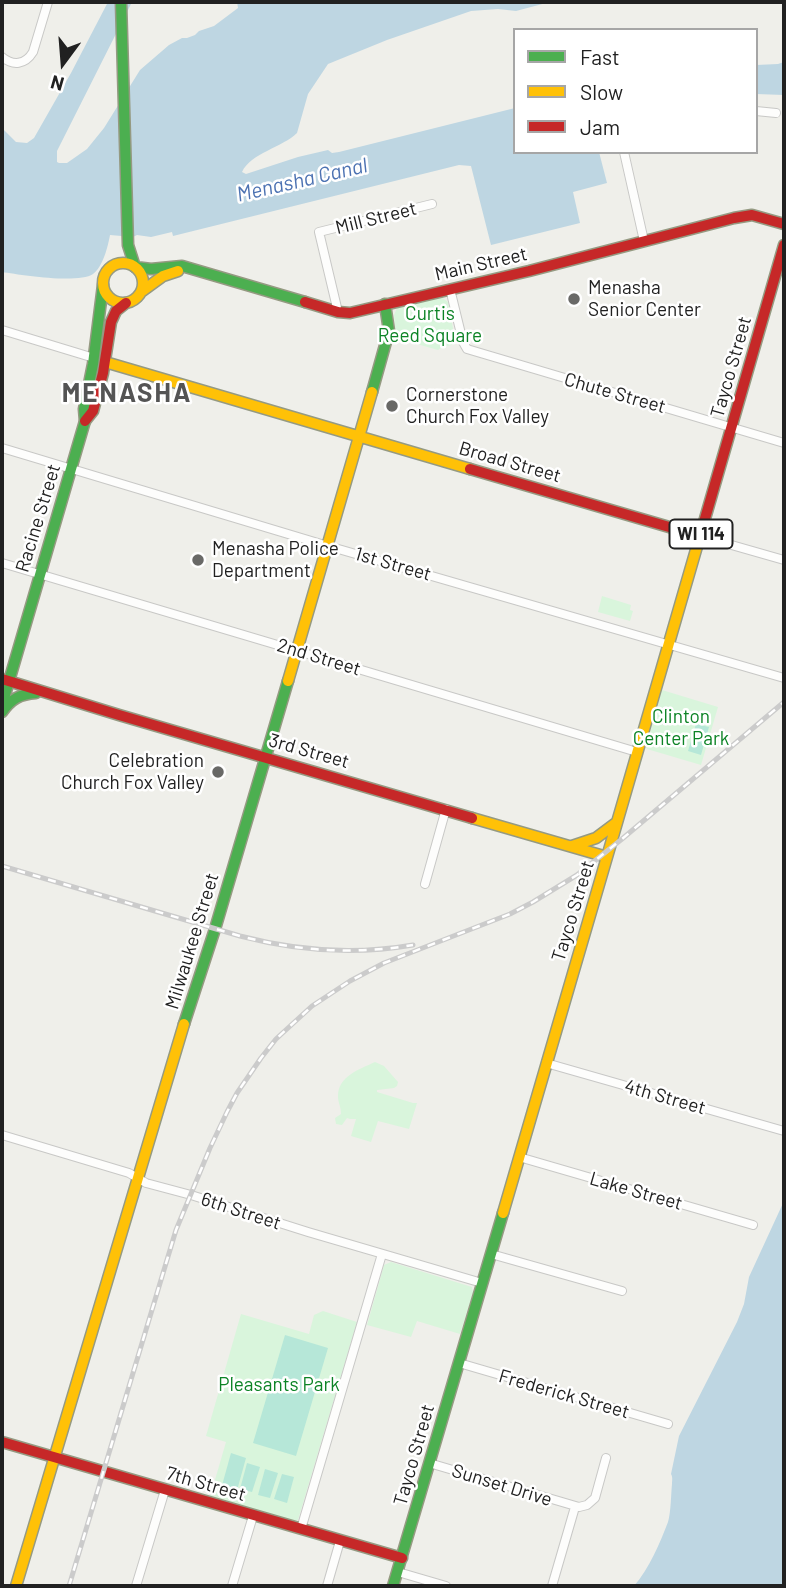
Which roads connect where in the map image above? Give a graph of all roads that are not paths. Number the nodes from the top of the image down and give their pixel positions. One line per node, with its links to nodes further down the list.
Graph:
1 (48, 2): 3 (street)
2 (121, 2): 10 (street)
3 (2, 57)
4 (758, 111): 5 (street)
5 (776, 113)
6 (624, 154): 9 (street)
7 (432, 204): 20 (street, Mill Street)
8 (784, 224): 9 (street, Main Street)
9 (644, 241): 16 (street, Main Street)
10 (128, 244): 12 (street); 13 (street)
11 (784, 245): 23 (street, Tayco Street / WI 114)
12 (116, 264): 13 (street); 15 (street)
13 (135, 267): 14 (street, Main Street); 17 (street)
14 (188, 269): 17 (street); 20 (street, Main Street)
15 (103, 285): 18 (street); 22 (street, Racine Street)
16 (450, 289): 19 (street, Main Street); 23 (street, Chute Street)
17 (141, 292): 18 (street)
18 (126, 303): 22 (street, Racine Street)
19 (385, 304): 20 (street, Main Street); 24 (street, Milwaukee Street)
20 (338, 313)
21 (2, 330): 22 (street, Broad Street)
22 (100, 360): 24 (street, Broad Street); 27 (street, Racine Street)
23 (731, 427): 25 (street, Chute Street); 28 (street, Tayco Street / WI 114)
24 (359, 437): 28 (street, Broad Street); 29 (street, Milwaukee Street)
25 (784, 443)
26 (2, 448): 27 (street, 1st Street)
27 (72, 469): 29 (street, 1st Street); 32 (street, Racine Street)
28 (700, 536): 30 (street, Broad Street); 33 (street, Tayco Street / WI 114)
29 (328, 545): 33 (street, 1st Street); 34 (street, Milwaukee Street)
30 (784, 560)
31 (2, 563): 32 (street, 2nd Street)
32 (39, 575): 34 (street, 2nd Street); 36 (street, Racine Street)
33 (668, 644): 35 (street, 1st Street); 40 (street, Tayco Street / WI 114)
34 (296, 650): 40 (street, 2nd Street); 41 (street, Milwaukee Street)
35 (784, 678)
36 (5, 680): 37 (street, 3rd Street); 38 (street, Racine Street)
37 (54, 695): 39 (street); 41 (street, 3rd Street)
38 (2, 705)
39 (2, 712)
40 (637, 752): 43 (street, Tayco Street / WI 114)
41 (265, 757): 42 (street, 3rd Street); 51 (street, Milwaukee Street)
42 (446, 809): 44 (street, 3rd Street); 46 (street)
43 (617, 822): 44 (street); 45 (street, Tayco Street / WI 114)
44 (569, 846): 45 (street, 3rd Street)
45 (607, 857): 47 (street, Tayco Street)
46 (425, 884)
47 (546, 1063): 48 (street, 4th Street); 50 (street, Tayco Street)
48 (784, 1131)
49 (2, 1135): 51 (street, 6th Street)
50 (519, 1157): 52 (street, Lake Street); 54 (street, Tayco Street)
51 (138, 1178): 53 (street, 6th Street); 60 (street, Milwaukee Street)
52 (753, 1225)
53 (382, 1254): 55 (street, 6th Street); 66 (street)
54 (491, 1254): 55 (street, Tayco Street); 56 (street)
55 (482, 1283): 57 (street, Tayco Street)
56 (622, 1291)
57 (459, 1363): 58 (street, Frederick Street); 62 (street, Tayco Street)
58 (668, 1424)
59 (2, 1441): 60 (street, 7th Street)
60 (54, 1457): 63 (street, 7th Street); 70 (street, Milwaukee Street)
61 (606, 1458): 64 (street)
62 (429, 1463): 64 (street, Sunset Drive); 68 (street, Tayco Street)
63 (165, 1490): 65 (street, 7th Street); 71 (street)
64 (575, 1507): 76 (street)
65 (253, 1516): 66 (street, 7th Street); 72 (street)
66 (302, 1529): 67 (street, 7th Street)
67 (340, 1541): 68 (street, 7th Street); 73 (street)
68 (402, 1558): 69 (street, Tayco Street)
69 (398, 1572): 74 (street, Tayco Street); 75 (street)
70 (16, 1586)
71 (136, 1586)
72 (232, 1586)
73 (327, 1586)
74 (393, 1586)
75 (446, 1586)
76 (552, 1586)

